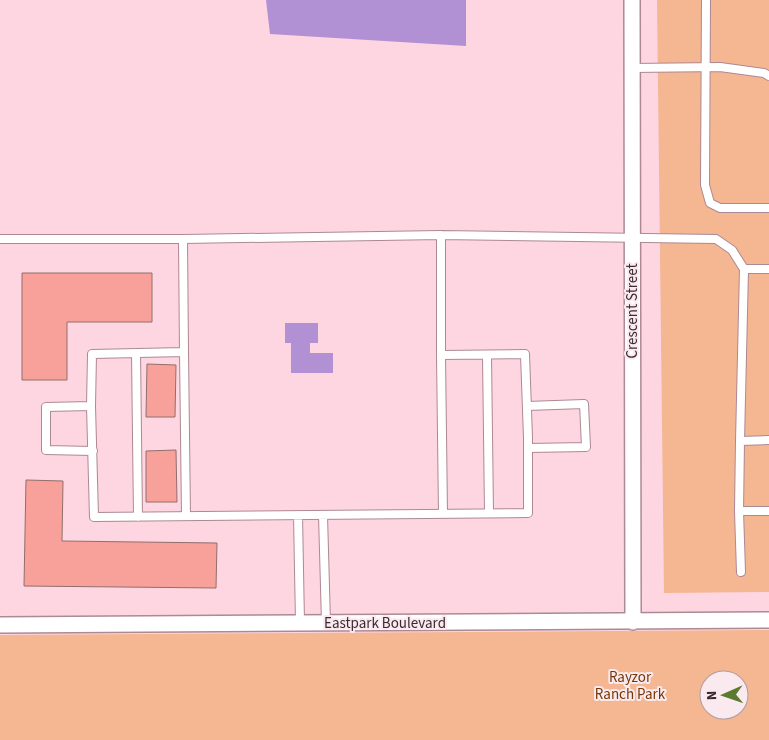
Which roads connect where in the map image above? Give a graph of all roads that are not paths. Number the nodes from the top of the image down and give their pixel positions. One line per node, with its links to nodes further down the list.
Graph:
1 (632, 0): 4 (street, Crescent Street)
2 (706, 0): 3 (lane)
3 (705, 67): 4 (lane); 5 (lane); 6 (lane)
4 (632, 68): 8 (street, Crescent Street)
5 (769, 76)
6 (769, 208)
7 (441, 235): 8 (lane); 10 (lane); 15 (lane)
8 (632, 238): 11 (lane); 33 (street, Crescent Street)
9 (0, 239): 10 (lane)
10 (183, 239): 13 (lane)
11 (744, 269): 12 (lane); 19 (lane)
12 (769, 269)
13 (184, 352): 14 (lane); 29 (lane)
14 (136, 353): 17 (lane); 30 (lane)
15 (442, 355): 16 (lane); 26 (lane)
16 (487, 355): 18 (lane); 25 (lane)
17 (91, 406): 22 (lane); 22 (lane)
18 (527, 406): 21 (lane); 21 (lane)
19 (740, 440): 20 (lane); 23 (lane)
20 (769, 440)
21 (528, 448): 25 (lane)
22 (93, 451): 30 (lane)
23 (739, 511): 24 (lane); 31 (lane)
24 (769, 511)
25 (489, 513): 26 (lane)
26 (443, 514): 28 (lane)
27 (298, 515): 28 (lane); 29 (lane); 34 (lane)
28 (323, 515): 35 (lane)
29 (186, 516): 30 (lane)
30 (138, 517)
31 (741, 572)
32 (769, 620): 33 (street, Eastpark Boulevard)
33 (633, 622): 35 (street, Eastpark Boulevard)
34 (300, 623): 35 (street, Eastpark Boulevard); 36 (street, Eastpark Boulevard)
35 (326, 623)
36 (0, 625)

